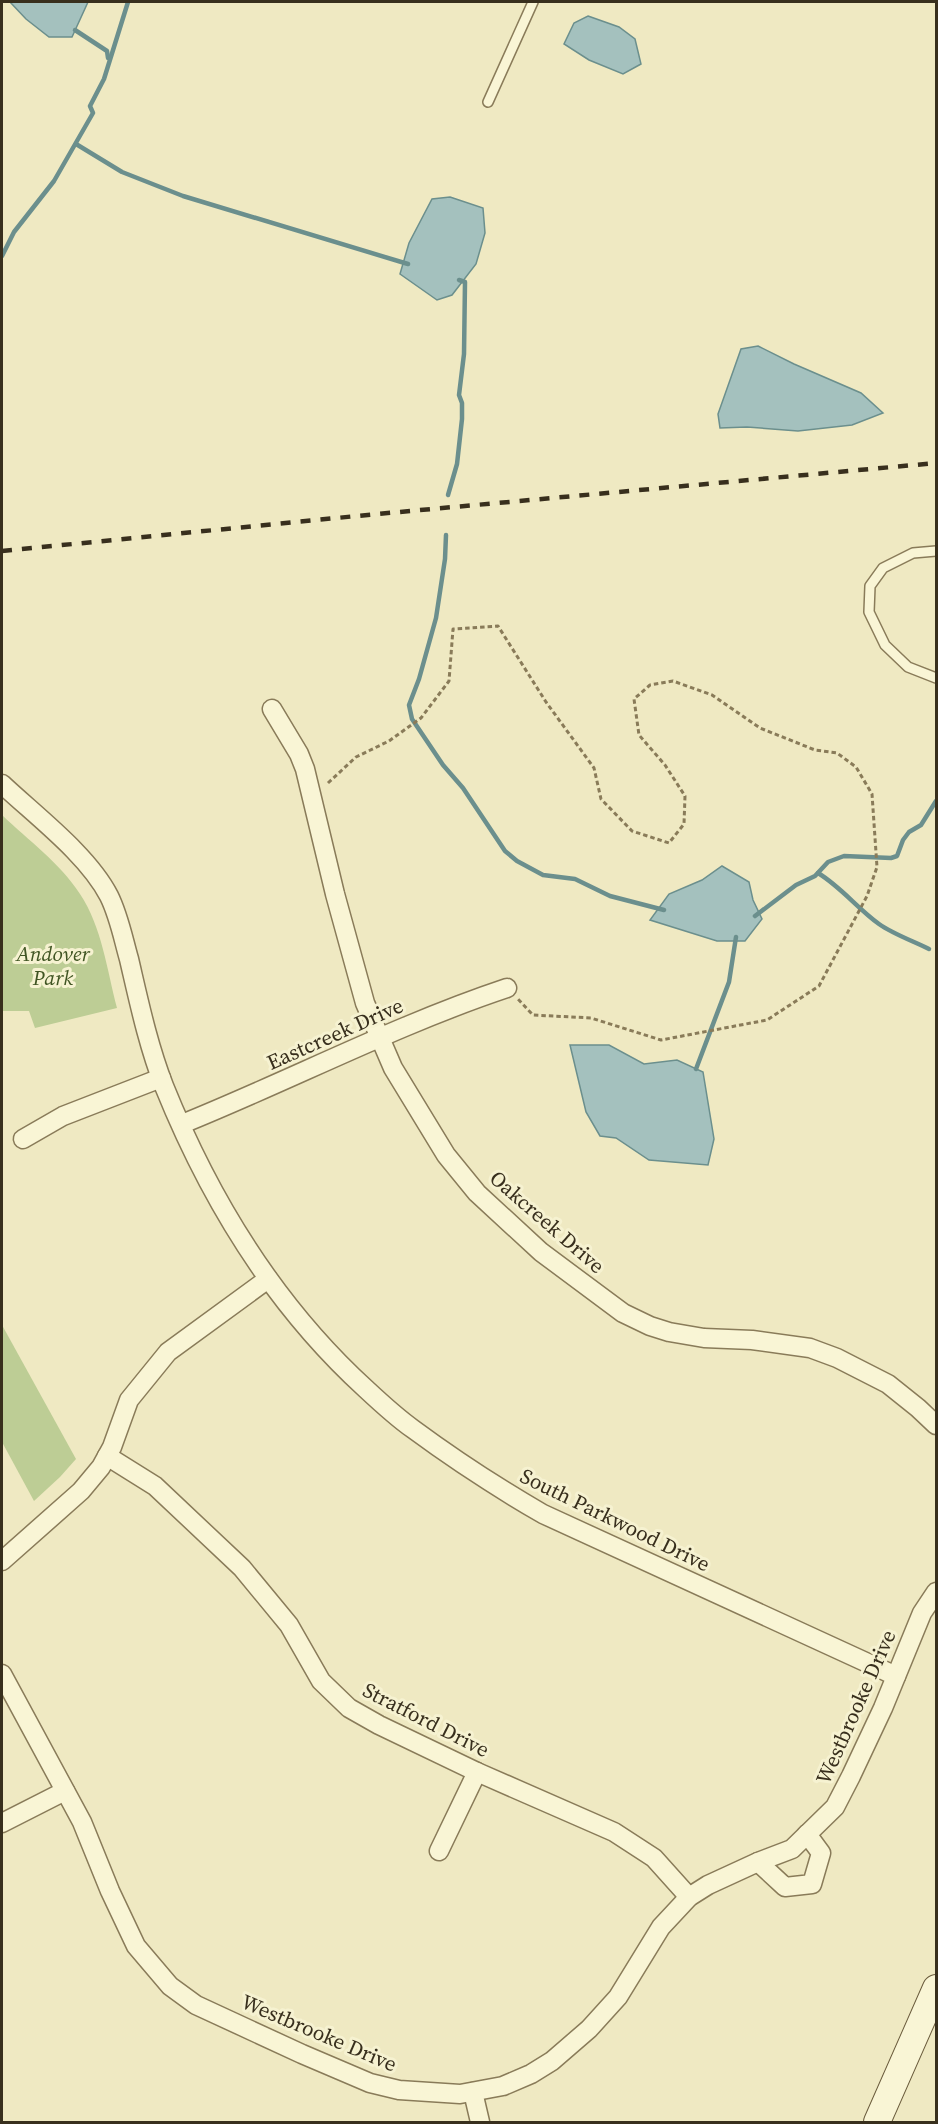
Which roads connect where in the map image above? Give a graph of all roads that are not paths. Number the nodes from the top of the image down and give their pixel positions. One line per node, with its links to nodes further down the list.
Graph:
1 (532, 2): 2 (lane)
2 (488, 102)
3 (936, 551): 4 (lane)
4 (936, 678)
5 (272, 709): 8 (street, Oakcreek Drive)
6 (2, 784): 9 (street, South Parkwood Drive)
7 (507, 988): 8 (street, Eastcreek Drive)
8 (379, 1038): 10 (street, Eastcreek Drive); 13 (street, Oakcreek Drive)
9 (161, 1078): 10 (street, South Parkwood Drive); 11 (street)
10 (182, 1124): 12 (street, South Parkwood Drive)
11 (23, 1139)
12 (268, 1279): 14 (street); 18 (street, South Parkwood Drive)
13 (936, 1425)
14 (107, 1456): 15 (street); 19 (street, Stratford Drive)
15 (2, 1561)
16 (936, 1592): 18 (street, Westbrooke Drive)
17 (2, 1674): 20 (street, Westbrooke Drive)
18 (896, 1676): 22 (street, Westbrooke Drive)
19 (477, 1772): 23 (street); 25 (street, Stratford Drive)
20 (65, 1791): 21 (street); 27 (street, Westbrooke Drive)
21 (2, 1822)
22 (807, 1834): 24 (street, Westbrooke Drive); 24 (street)
23 (440, 1851)
24 (758, 1862): 25 (street, Westbrooke Drive)
25 (689, 1897): 27 (street, Westbrooke Drive)
26 (936, 1988): 29 (street)
27 (473, 2092): 28 (street)
28 (480, 2122)
29 (877, 2122)

